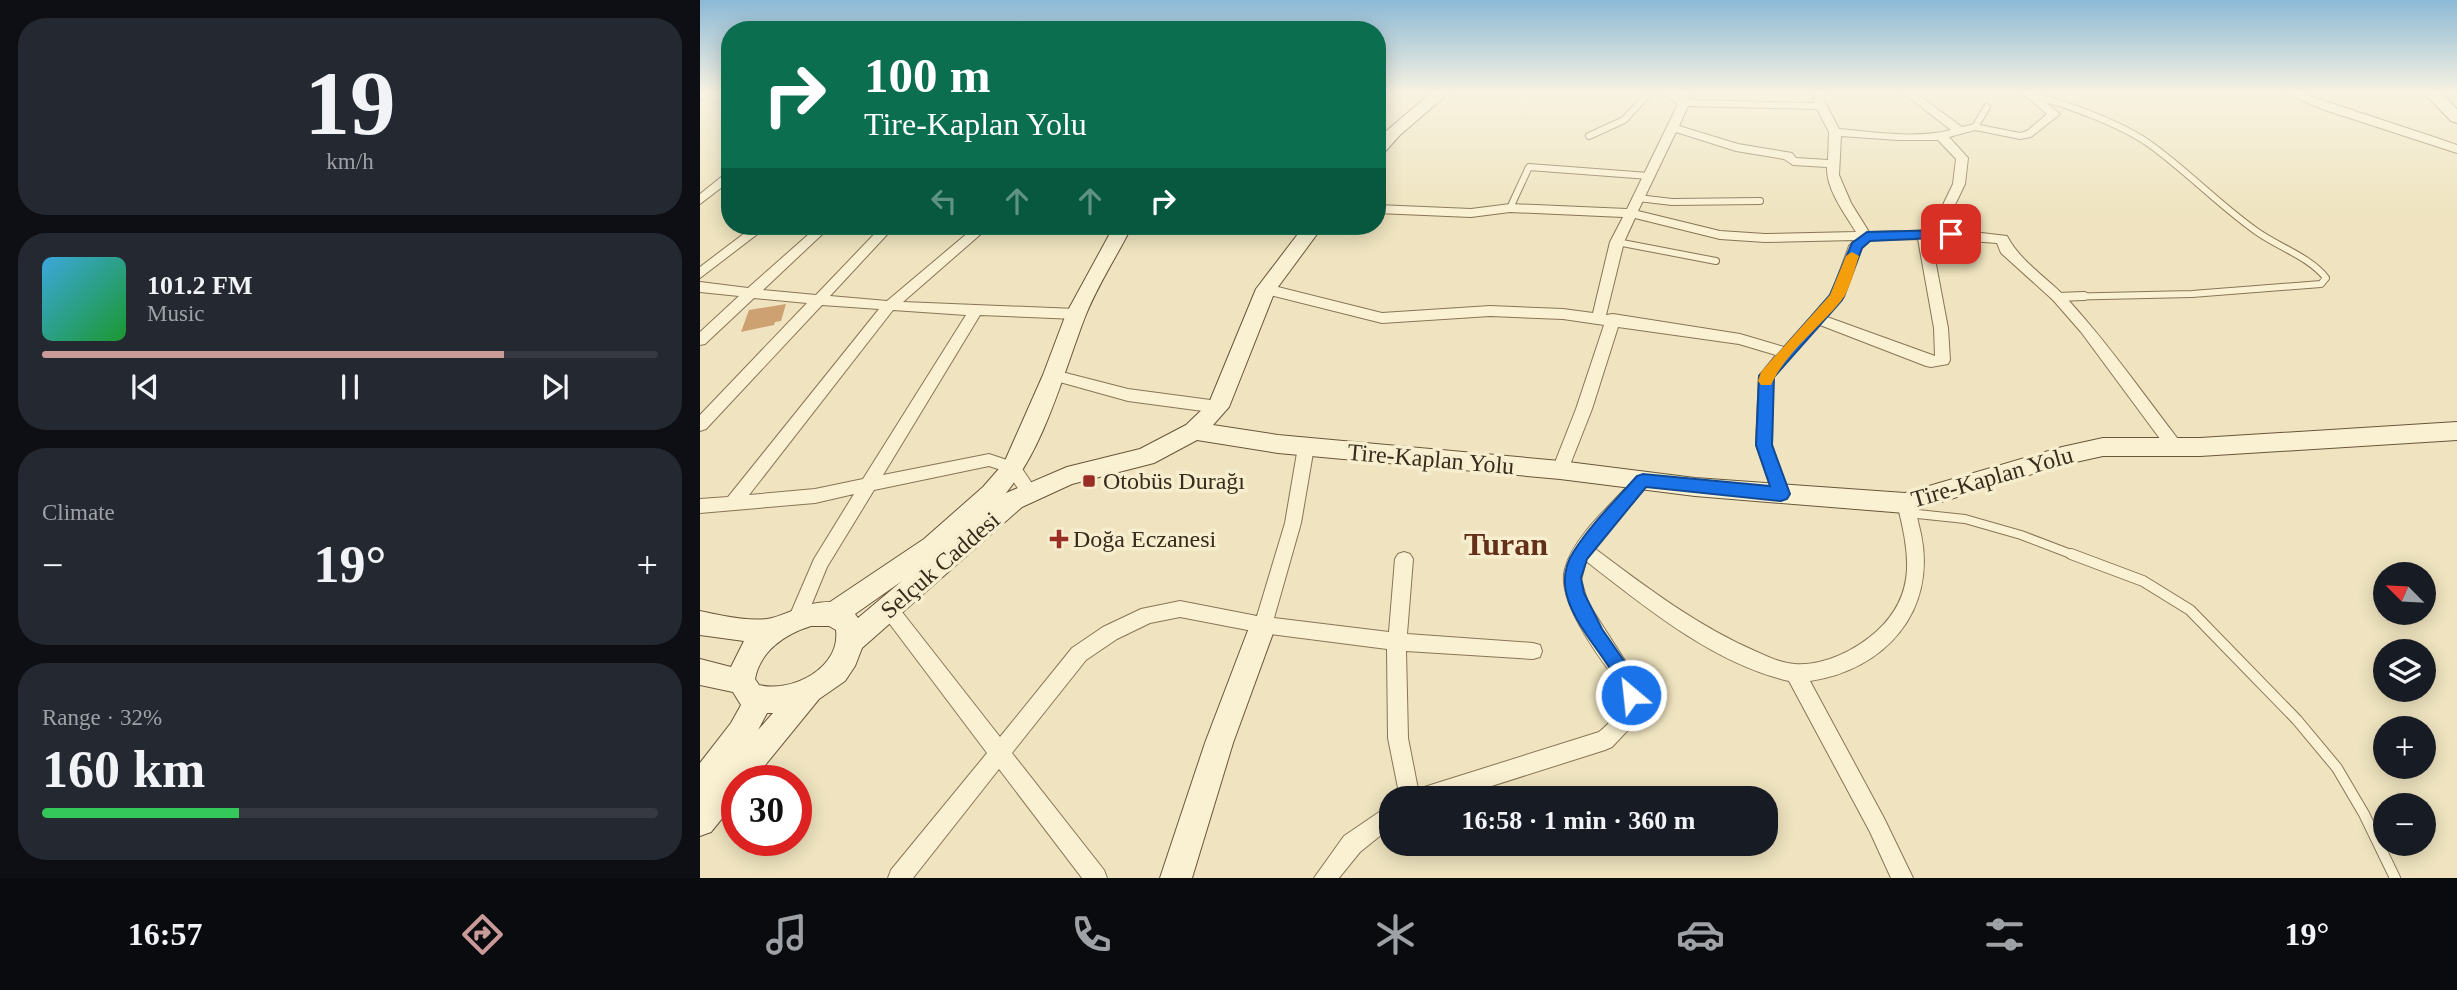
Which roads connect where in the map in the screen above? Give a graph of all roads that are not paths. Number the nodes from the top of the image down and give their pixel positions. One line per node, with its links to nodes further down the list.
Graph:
1 (1835, 132): 14 (street)
2 (1596, 133): 11 (lane)
3 (1671, 133): 15 (street)
4 (1689, 133): 14 (street)
5 (1847, 133): 12 (street)
6 (1954, 133): 12 (street)
7 (2003, 133): 8 (street)
8 (2032, 133)
9 (2125, 133): 38 (lane)
10 (2412, 133): 13 (street)
11 (1589, 136)
12 (1941, 136): 23 (street)
13 (2457, 149)
14 (1833, 164): 31 (street)
15 (1649, 176): 17 (street); 20 (lane)
16 (721, 182): 18 (street)
17 (1638, 198): 19 (lane); 22 (street)
18 (700, 200)
19 (1760, 201)
20 (1510, 208): 21 (street); 22 (street)
21 (1386, 209)
22 (1629, 213): 31 (street); 32 (street)
23 (1951, 234): 30 (street); 38 (street)
24 (750, 235): 34 (street)
25 (815, 235): 37 (street)
26 (880, 235): 39 (street)
27 (973, 235): 40 (street)
28 (1118, 235): 42 (street)
29 (1307, 235): 36 (street)
30 (1924, 235): 31 (street); 44 (street)
31 (1867, 237): 44 (street)
32 (1618, 242): 33 (lane); 43 (street)
33 (1716, 261)
34 (700, 274)
35 (700, 287): 37 (street)
36 (1266, 289): 43 (street); 48 (street)
37 (752, 293): 39 (street); 45 (street)
38 (2058, 298): 53 (street)
39 (816, 302): 40 (street); 49 (street)
40 (889, 306): 41 (street); 60 (street)
41 (975, 312): 42 (street); 57 (street)
42 (1076, 314): 47 (street)
43 (1606, 318): 46 (street); 55 (street)
44 (1816, 318): 46 (street)
45 (700, 340)
46 (1786, 353): 59 (street)
47 (1054, 375): 48 (street); 54 (street)
48 (1218, 407): 50 (street, Selçuk Caddesi)
49 (700, 425)
50 (1194, 431): 52 (street, Tire-Kaplan Yolu); 58 (street, Selçuk Caddesi)
51 (2457, 431): 53 (street, Tire-Kaplan Yolu)
52 (1306, 447): 55 (street, Tire-Kaplan Yolu); 69 (street)
53 (2175, 447): 62 (street, Tire-Kaplan Yolu)
54 (1013, 468): 57 (street); 58 (street); 66 (street)
55 (1560, 470): 56 (street, Tire-Kaplan Yolu)
56 (1643, 481): 59 (street, Tire-Kaplan Yolu); 63 (street)
57 (869, 485): 60 (street); 67 (street)
58 (1030, 491): 65 (street, Selçuk Caddesi)
59 (1781, 494): 62 (street, Tire-Kaplan Yolu)
60 (733, 503): 61 (street)
61 (700, 506)
62 (1907, 508): 75 (street); 89 (lane)
63 (1584, 550): 75 (street); 80 (street)
64 (1404, 559): 72 (street)
65 (889, 609): 71 (street, Selçuk Caddesi); 78 (street)
66 (834, 614): 67 (street); 71 (street)
67 (798, 617): 70 (street)
68 (700, 624): 70 (street)
69 (1263, 625): 72 (street); 78 (street); 86 (street)
70 (773, 630): 77 (street)
71 (851, 641): 76 (street)
72 (1398, 642): 73 (street); 79 (street)
73 (1533, 651)
74 (700, 672): 77 (street)
75 (1795, 673): 88 (street)
76 (810, 690): 77 (street); 82 (street)
77 (750, 691): 81 (street)
78 (1001, 752): 84 (street); 85 (street)
79 (1407, 786)
80 (1460, 786)
81 (700, 787)
82 (700, 821)
83 (1379, 823): 87 (street)
84 (899, 878)
85 (1096, 878)
86 (1176, 878)
87 (1325, 878)
88 (1902, 878)
89 (2395, 878)

